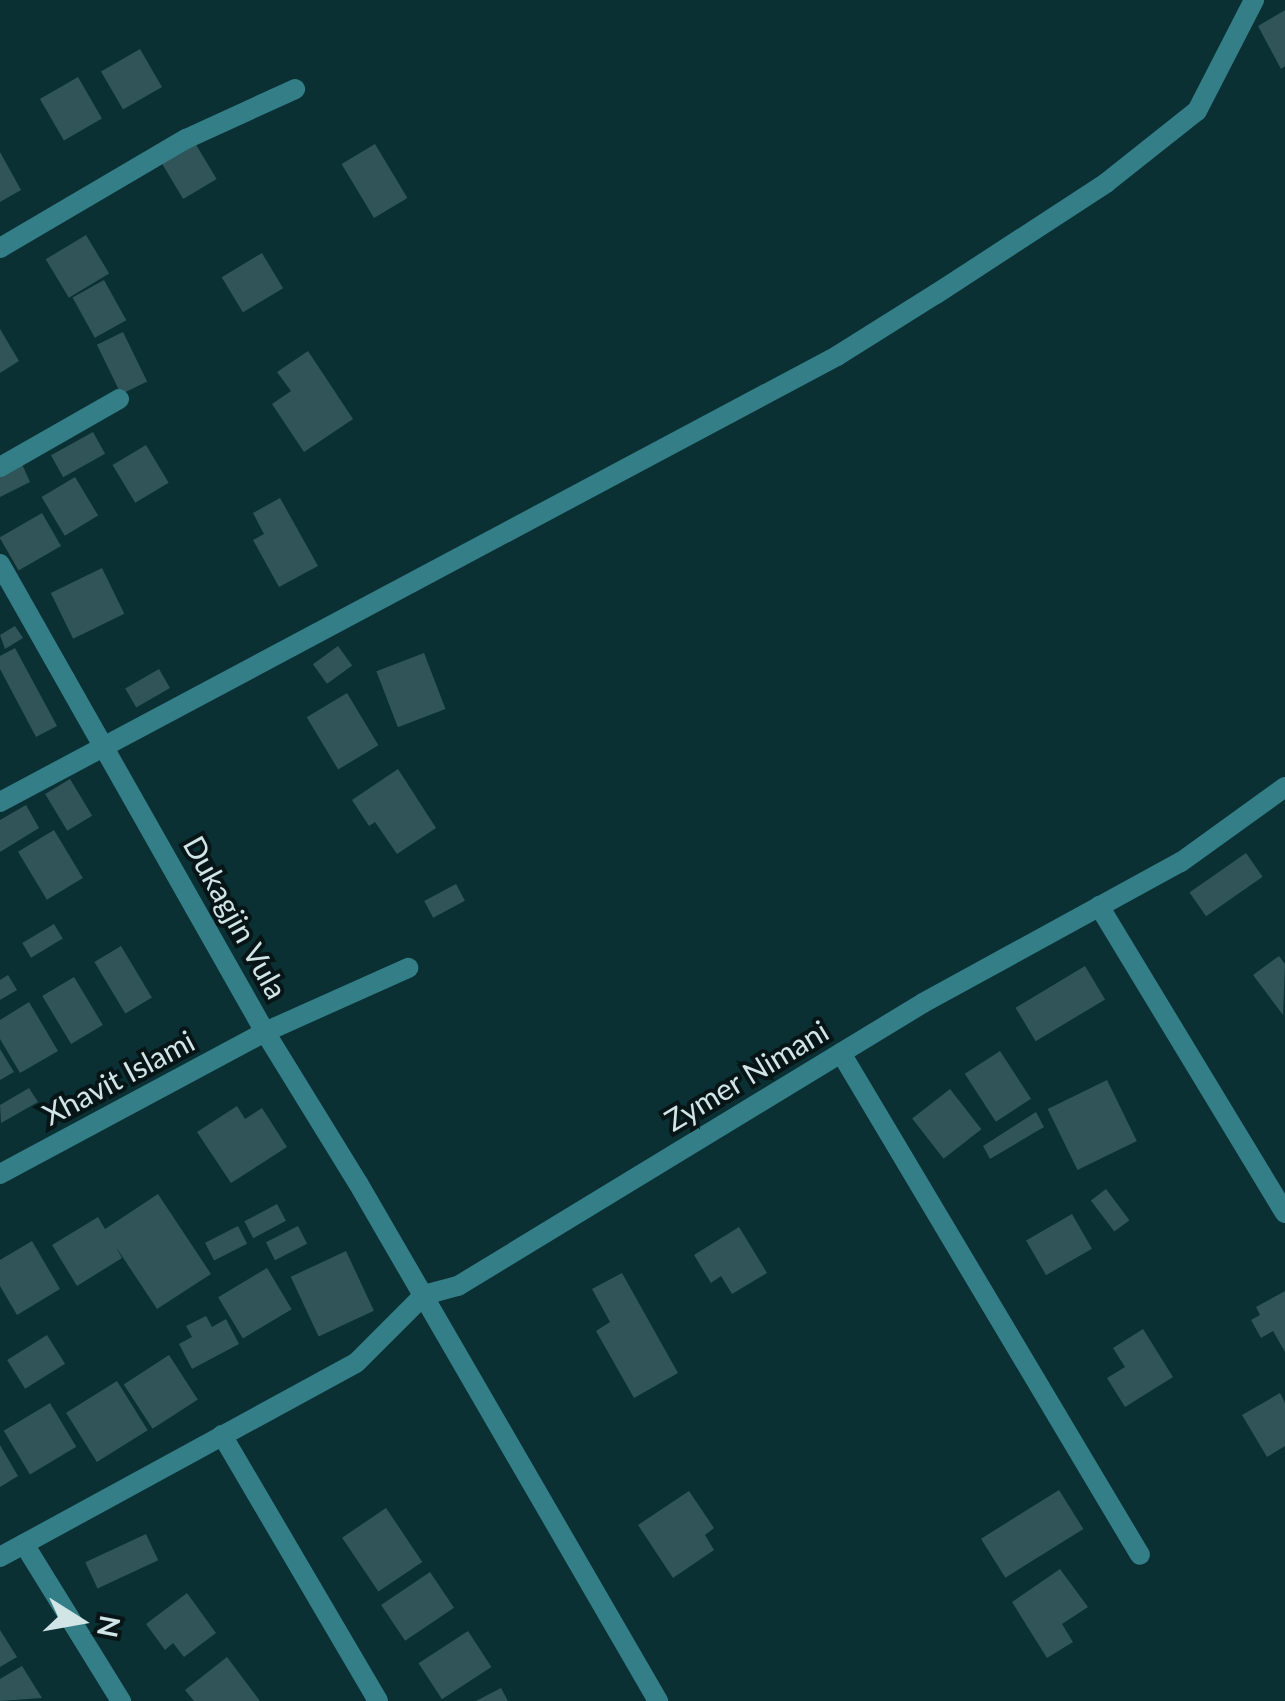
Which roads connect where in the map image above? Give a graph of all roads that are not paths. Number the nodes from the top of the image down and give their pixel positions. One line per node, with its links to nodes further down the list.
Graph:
1 (1254, 0): 7 (street)
2 (295, 89): 3 (street)
3 (0, 248)
4 (119, 400): 5 (street)
5 (0, 466)
6 (0, 564): 7 (street, Dukagjin Vula)
7 (102, 748): 9 (street); 12 (street, Dukagjin Vula)
8 (1285, 787): 10 (street, Zymer Nimani)
9 (0, 802)
10 (1098, 906): 13 (street, Zymer Nimani); 15 (street)
11 (408, 968): 12 (street, Xhavit Islami)
12 (265, 1032): 14 (street, Xhavit Islami); 16 (street, Dukagjin Vula)
13 (842, 1053): 16 (street, Zymer Nimani); 19 (street)
14 (0, 1174)
15 (1285, 1213)
16 (424, 1296): 17 (street, Zymer Nimani); 23 (street)
17 (222, 1435): 18 (street, Zymer Nimani); 22 (street)
18 (24, 1544): 20 (street, Zymer Nimani); 21 (street)
19 (1140, 1555)
20 (0, 1557)
21 (120, 1701)
22 (378, 1701)
23 (658, 1701)

